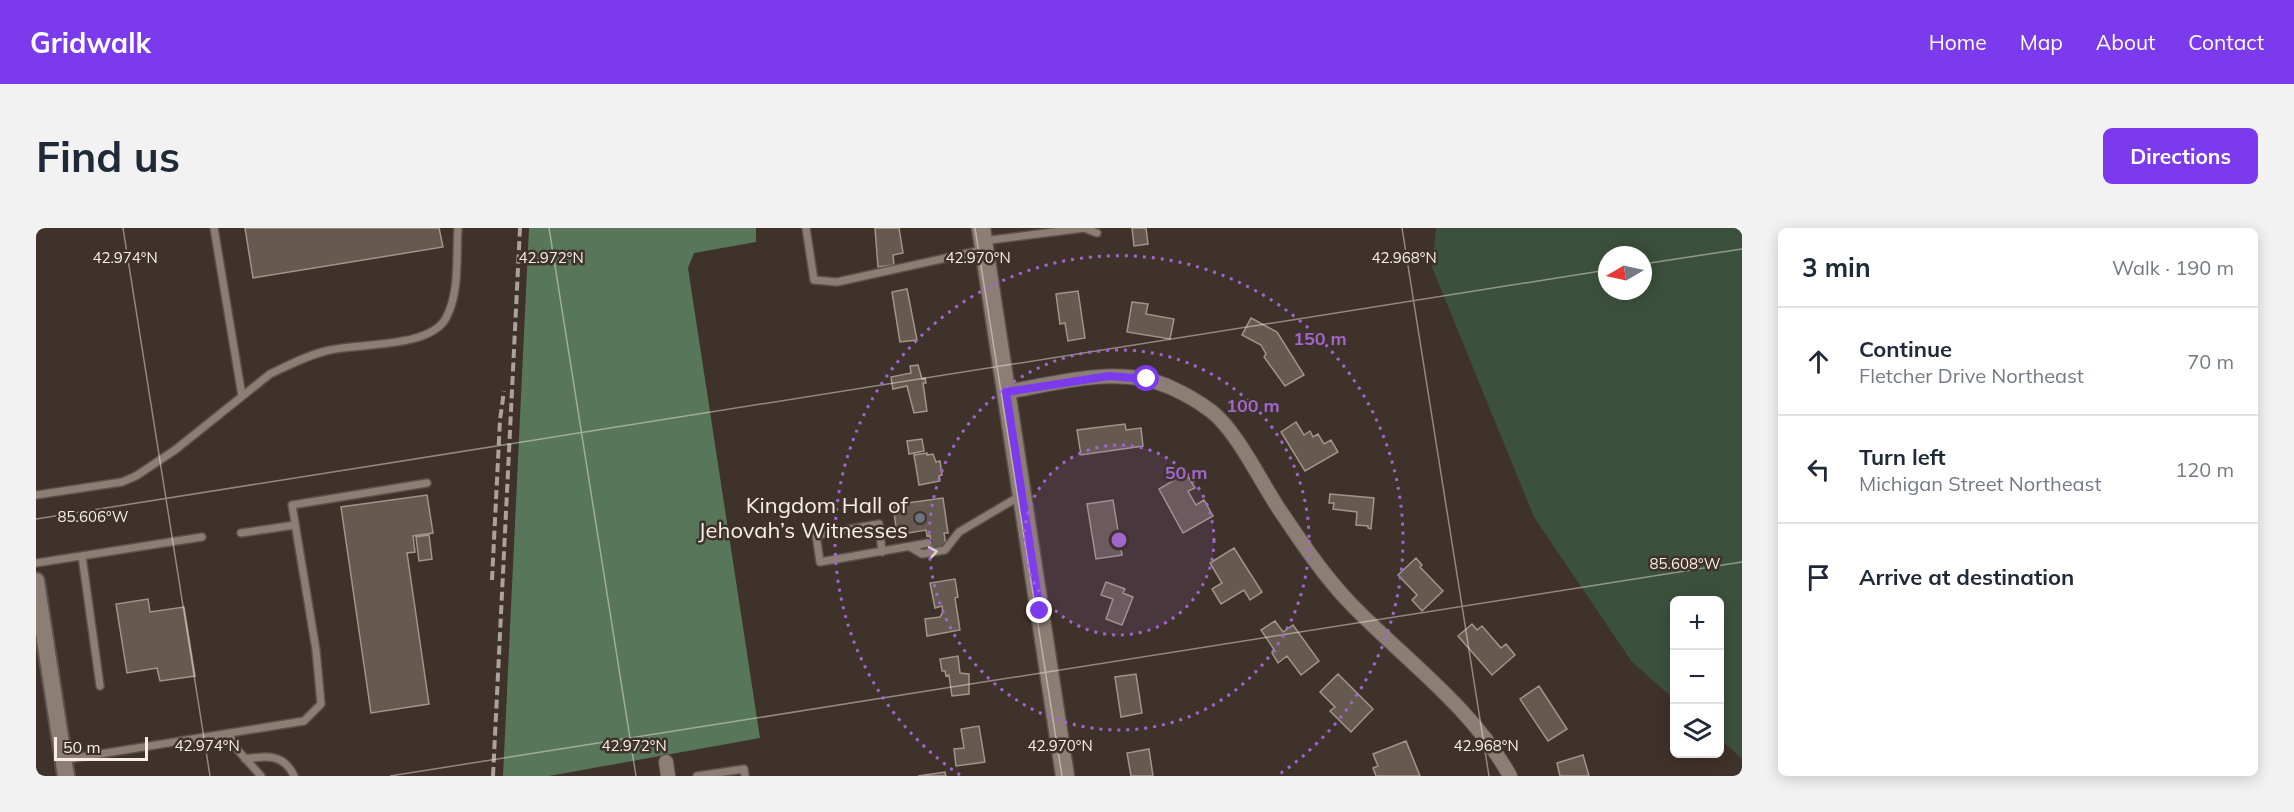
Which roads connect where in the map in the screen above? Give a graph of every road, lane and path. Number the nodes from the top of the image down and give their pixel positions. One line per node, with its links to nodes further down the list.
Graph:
1 (214, 228): 7 (lane)
2 (458, 228): 7 (lane)
3 (806, 228): 5 (lane)
4 (1097, 233): 5 (lane)
5 (983, 240): 6 (main road)
6 (1006, 392): 10 (main road); 29 (street)
7 (242, 396): 9 (lane)
8 (428, 483): 11 (lane)
9 (36, 495)
10 (1022, 495): 15 (lane, one-way to 10); 28 (main road)
11 (295, 525): 12 (lane); 21 (lane)
12 (241, 533)
13 (202, 537): 17 (lane)
14 (928, 543): 15 (lane)
15 (910, 547): 16 (lane)
16 (882, 552): 16 (lane)
17 (82, 556): 18 (lane); 20 (lane)
18 (36, 563)
19 (37, 593): 23 (street)
20 (100, 686)
21 (229, 733): 22 (lane); 23 (lane)
22 (244, 759): 24 (lane); 25 (lane)
23 (65, 768)
24 (261, 776)
25 (294, 776)
26 (698, 776): 27 (lane)
27 (744, 776)
28 (1065, 776)
29 (1510, 776)

